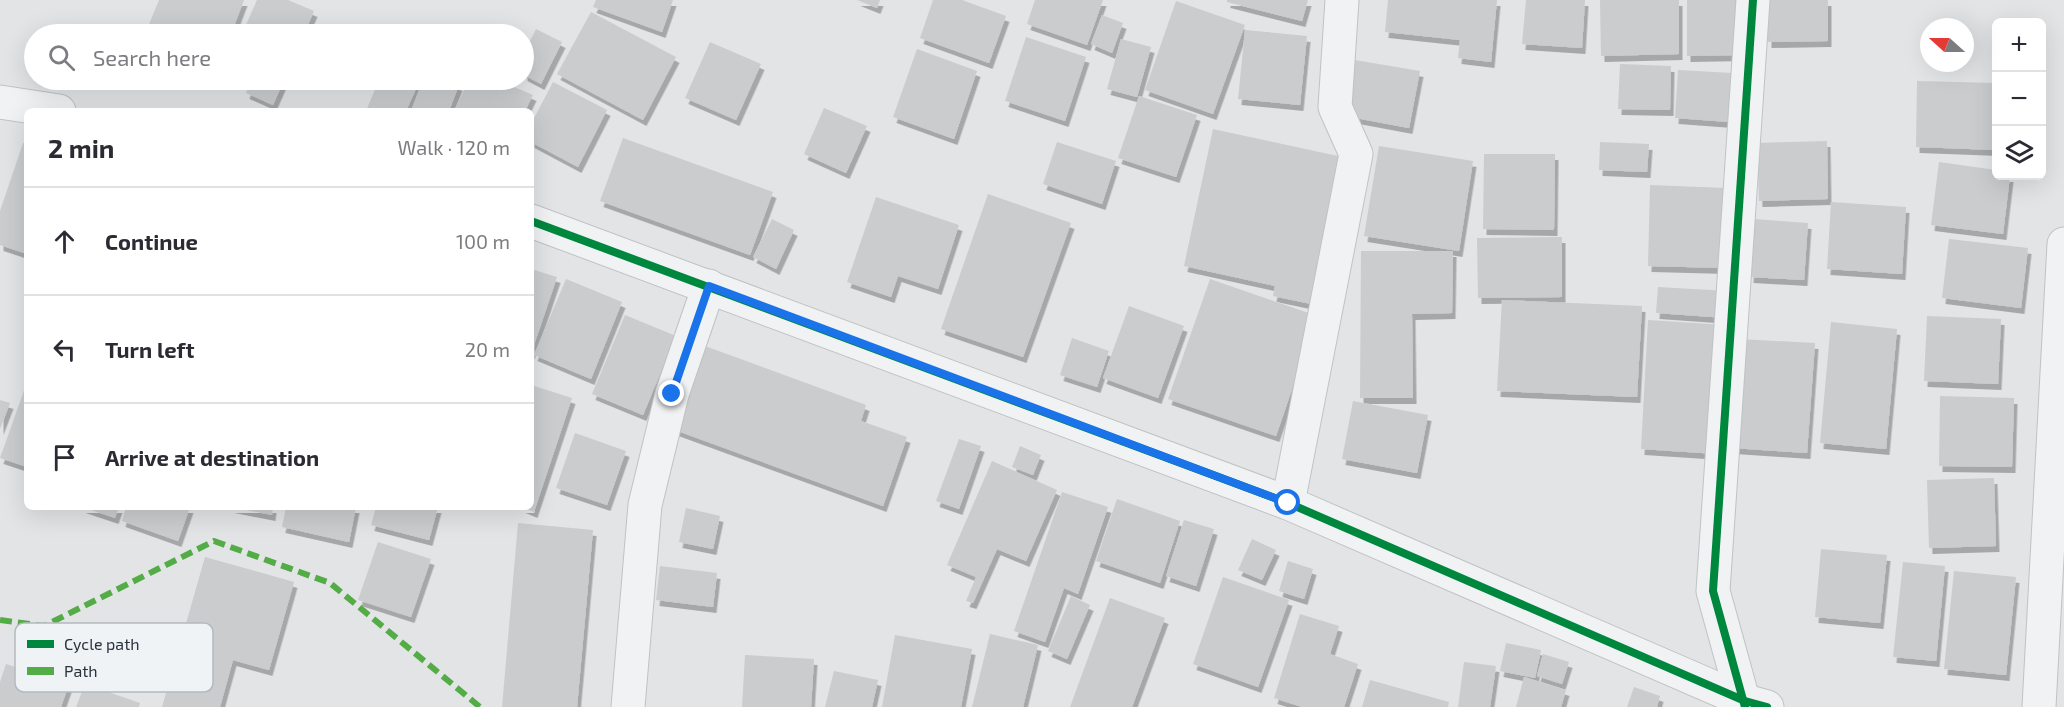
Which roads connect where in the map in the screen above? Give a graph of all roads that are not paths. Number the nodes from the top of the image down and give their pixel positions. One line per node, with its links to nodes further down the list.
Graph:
1 (1342, 0): 8 (street)
2 (1753, 0): 9 (street)
3 (0, 102): 4 (street)
4 (39, 108)
5 (534, 222): 7 (street)
6 (2064, 244): 11 (street)
7 (709, 286): 8 (street); 10 (street)
8 (1288, 503): 9 (street)
9 (1752, 705)
10 (628, 707)
11 (2038, 707)

